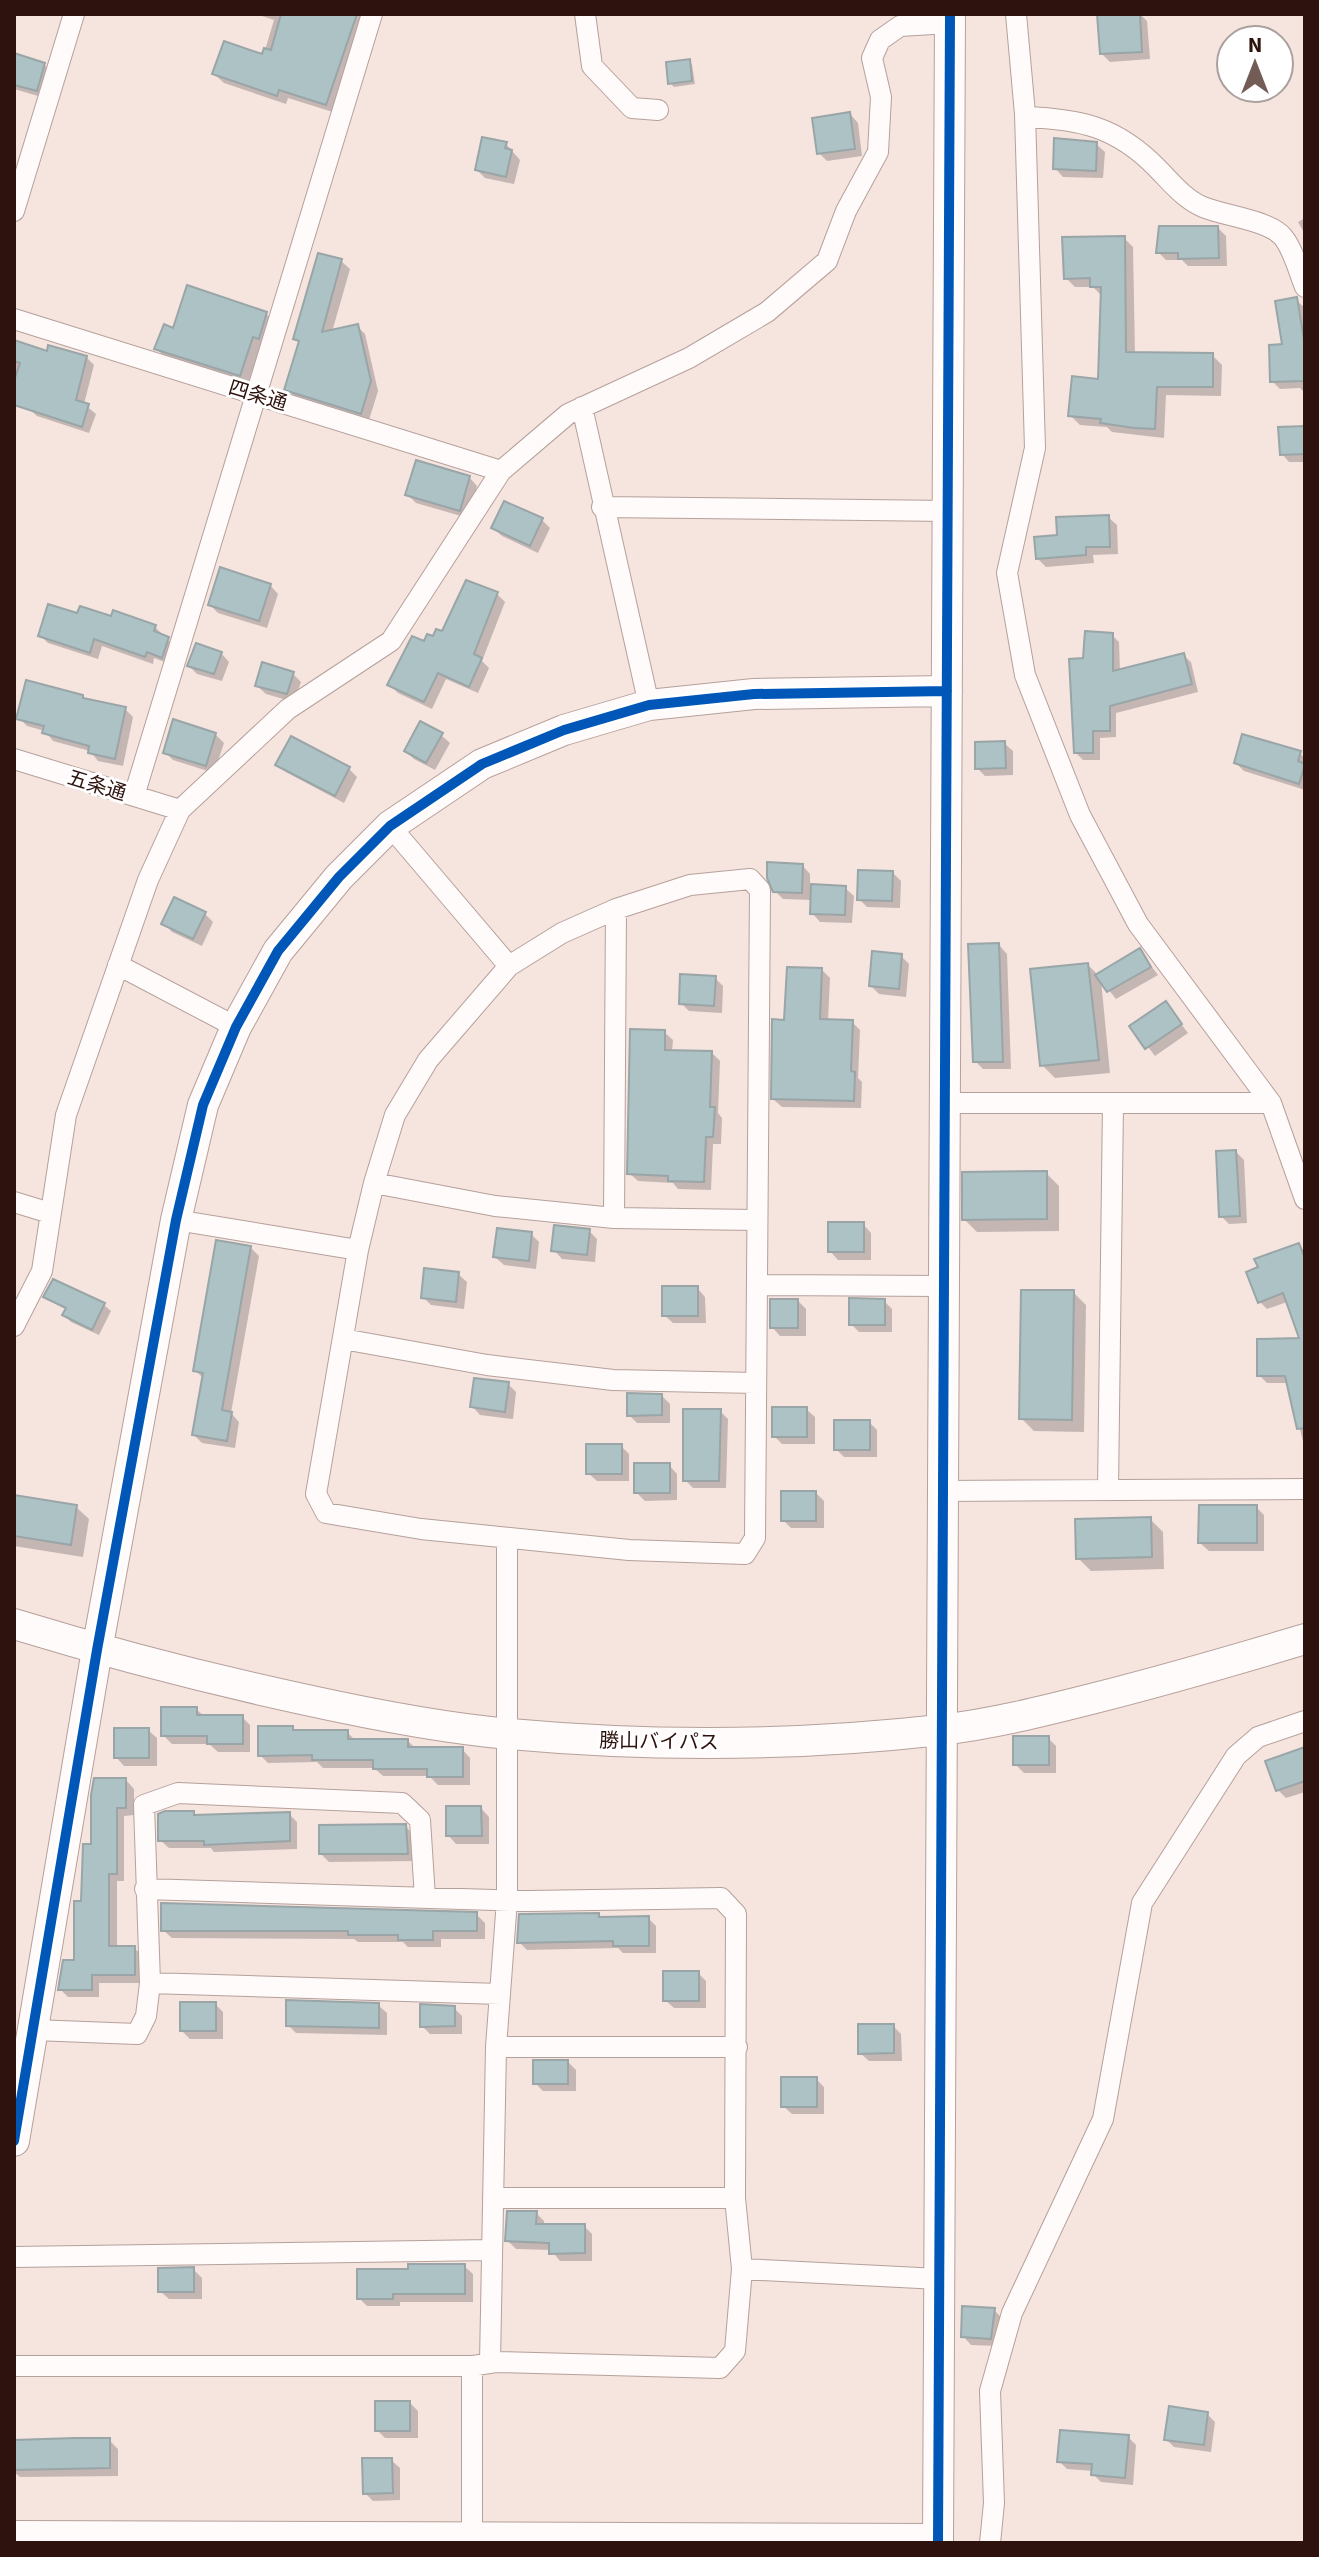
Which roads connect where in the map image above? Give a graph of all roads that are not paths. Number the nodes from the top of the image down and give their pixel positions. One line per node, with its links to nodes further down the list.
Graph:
1 (74, 14): 8 (street)
2 (372, 14): 11 (street)
3 (585, 14): 6 (street)
4 (1016, 14): 7 (street)
5 (950, 18): 12 (street); 15 (street)
6 (658, 110)
7 (1025, 117): 9 (street); 27 (street)
8 (14, 211)
9 (1305, 287)
10 (14, 319): 11 (street, 四条通)
11 (257, 395): 13 (street, 四条通); 19 (street)
12 (582, 407): 13 (street); 14 (street)
13 (501, 471): 20 (street)
14 (602, 507): 15 (street); 17 (street)
15 (948, 511): 16 (street)
16 (947, 691): 17 (street); 26 (street)
17 (649, 705): 21 (street)
18 (14, 759): 19 (street, 五条通)
19 (134, 796): 20 (street, 五条通)
20 (180, 810): 23 (street)
21 (390, 826): 24 (street); 25 (street)
22 (616, 909): 24 (street); 33 (street); 35 (street)
23 (118, 965): 25 (street); 32 (street)
24 (509, 966): 29 (street)
25 (236, 1027): 34 (street)
26 (943, 1103): 28 (street); 38 (street)
27 (1271, 1103): 28 (street); 30 (street)
28 (1113, 1104): 42 (street)
29 (374, 1183): 33 (street); 36 (street)
30 (1305, 1199)
31 (14, 1202): 32 (street)
32 (50, 1213): 39 (street)
33 (614, 1218): 35 (street)
34 (176, 1220): 36 (street); 48 (street)
35 (756, 1220): 37 (street)
36 (358, 1250): 40 (street)
37 (757, 1285): 38 (street); 41 (street)
38 (944, 1286): 44 (street)
39 (14, 1326)
40 (343, 1339): 41 (street); 45 (street)
41 (756, 1383): 45 (street)
42 (1108, 1489): 43 (street); 44 (street)
43 (1305, 1489)
44 (941, 1491): 50 (street)
45 (507, 1538): 51 (street)
46 (14, 1624): 48 (street, 勝山バイパス)
47 (1305, 1639): 50 (street, 勝山バイパス)
48 (97, 1650): 51 (street, 勝山バイパス); 57 (street)
49 (1305, 1721): 72 (street)
50 (942, 1730): 51 (street, 勝山バイパス); 66 (street)
51 (507, 1734): 54 (street)
52 (145, 1889): 53 (street); 53 (street); 55 (street)
53 (425, 1898): 54 (street)
54 (507, 1900): 56 (street); 59 (street)
55 (150, 1983): 56 (street); 57 (street)
56 (500, 1994): 58 (street)
57 (34, 2030): 60 (street)
58 (496, 2047): 59 (street); 61 (street)
59 (737, 2047): 62 (street)
60 (14, 2141)
61 (493, 2198): 62 (street); 63 (street)
62 (735, 2198): 65 (street)
63 (492, 2250): 64 (street); 67 (street)
64 (14, 2257)
65 (742, 2269): 66 (street); 67 (street)
66 (939, 2279): 71 (street)
67 (481, 2365): 68 (street); 70 (street)
68 (14, 2366)
69 (14, 2536): 70 (street)
70 (472, 2540): 71 (street)
71 (938, 2541)
72 (990, 2543)

